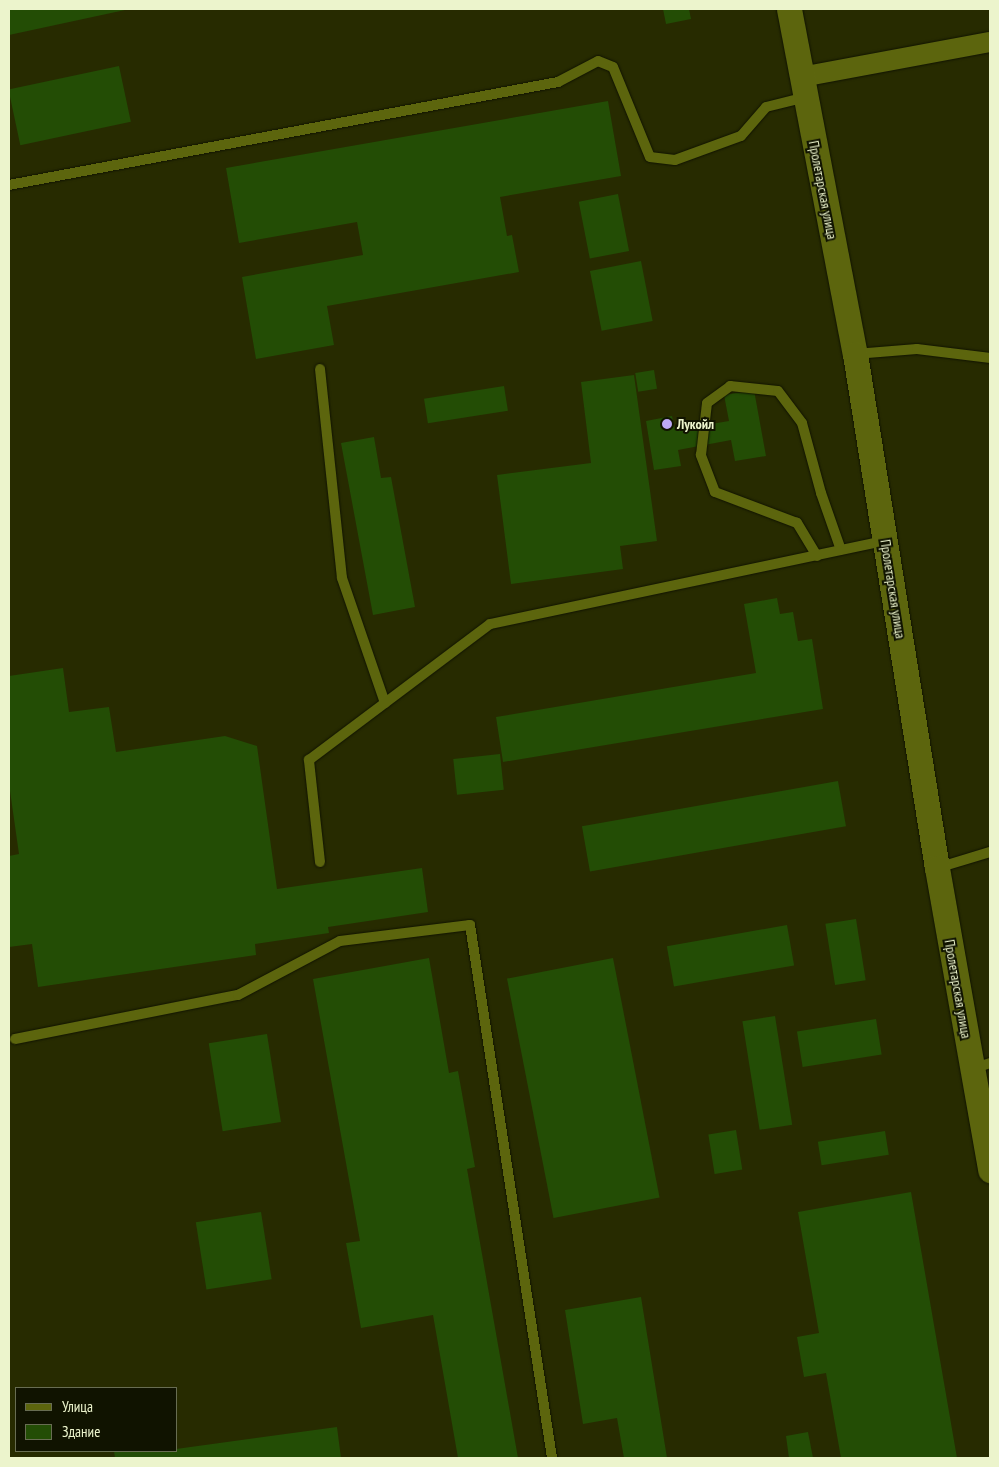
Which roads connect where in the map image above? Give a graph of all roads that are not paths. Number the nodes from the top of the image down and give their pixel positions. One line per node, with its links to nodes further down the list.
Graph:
1 (789, 9): 3 (street, Пролетарская улица)
2 (990, 42): 3 (street)
3 (803, 87): 4 (lane); 5 (street, Пролетарская улица)
4 (9, 185)
5 (855, 354): 6 (lane); 8 (street, Пролетарская улица)
6 (990, 358)
7 (320, 369): 11 (lane)
8 (885, 541): 9 (lane); 14 (street, Пролетарская улица)
9 (841, 550): 10 (lane); 10 (lane)
10 (817, 556): 11 (lane)
11 (385, 703): 13 (lane)
12 (990, 852): 14 (lane)
13 (320, 862)
14 (937, 868): 16 (street, Пролетарская улица)
15 (15, 1039): 18 (lane)
16 (981, 1066): 17 (street, Пролетарская улица)
17 (990, 1170)
18 (552, 1458)

